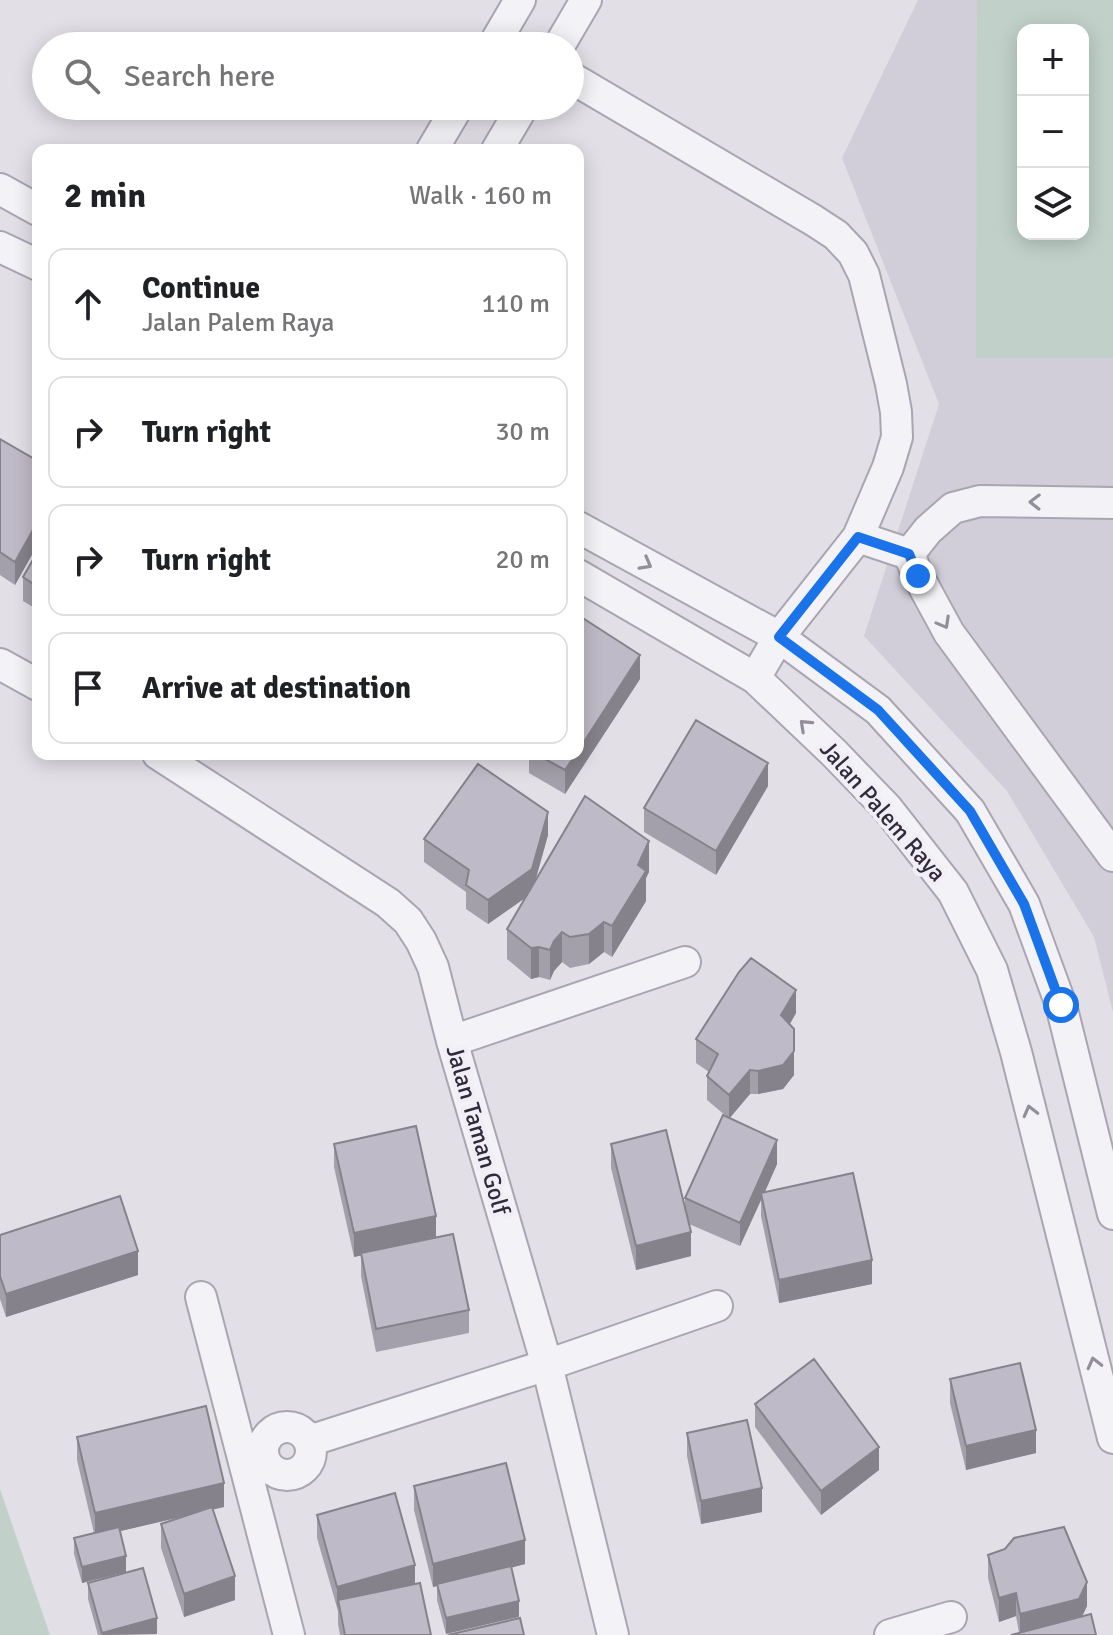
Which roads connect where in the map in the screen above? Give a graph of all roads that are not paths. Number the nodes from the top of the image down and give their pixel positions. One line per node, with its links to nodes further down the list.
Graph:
1 (520, 0): 3 (street)
2 (586, 0): 4 (street)
3 (507, 32)
4 (567, 32)
5 (584, 85): 16 (street)
6 (450, 120): 8 (street)
7 (515, 120): 9 (street)
8 (436, 144)
9 (501, 144)
10 (0, 189): 11 (street)
11 (32, 207)
12 (0, 247): 13 (street)
13 (32, 262)
14 (1113, 503): 17 (street, one-way to 17)
15 (584, 530): 19 (street, one-way to 19)
16 (858, 537): 17 (street); 19 (street)
17 (909, 554): 24 (street, one-way to 24)
18 (584, 578): 21 (street, Jalan Palem Raya)
19 (779, 637): 21 (street); 27 (street)
20 (0, 664): 22 (street)
21 (755, 678): 31 (street, Jalan Palem Raya, one-way to 21)
22 (32, 682)
23 (167, 760): 26 (street, Jalan Taman Golf)
24 (1113, 856)
25 (685, 962): 26 (street)
26 (452, 1041): 30 (street, Jalan Taman Golf)
27 (1113, 1214)
28 (201, 1297): 32 (street)
29 (717, 1306): 30 (street)
30 (547, 1365): 32 (street); 35 (street, Jalan Taman Golf)
31 (1113, 1438)
32 (254, 1460): 34 (street)
33 (951, 1617): 36 (street)
34 (289, 1635)
35 (613, 1635)
36 (890, 1635)

